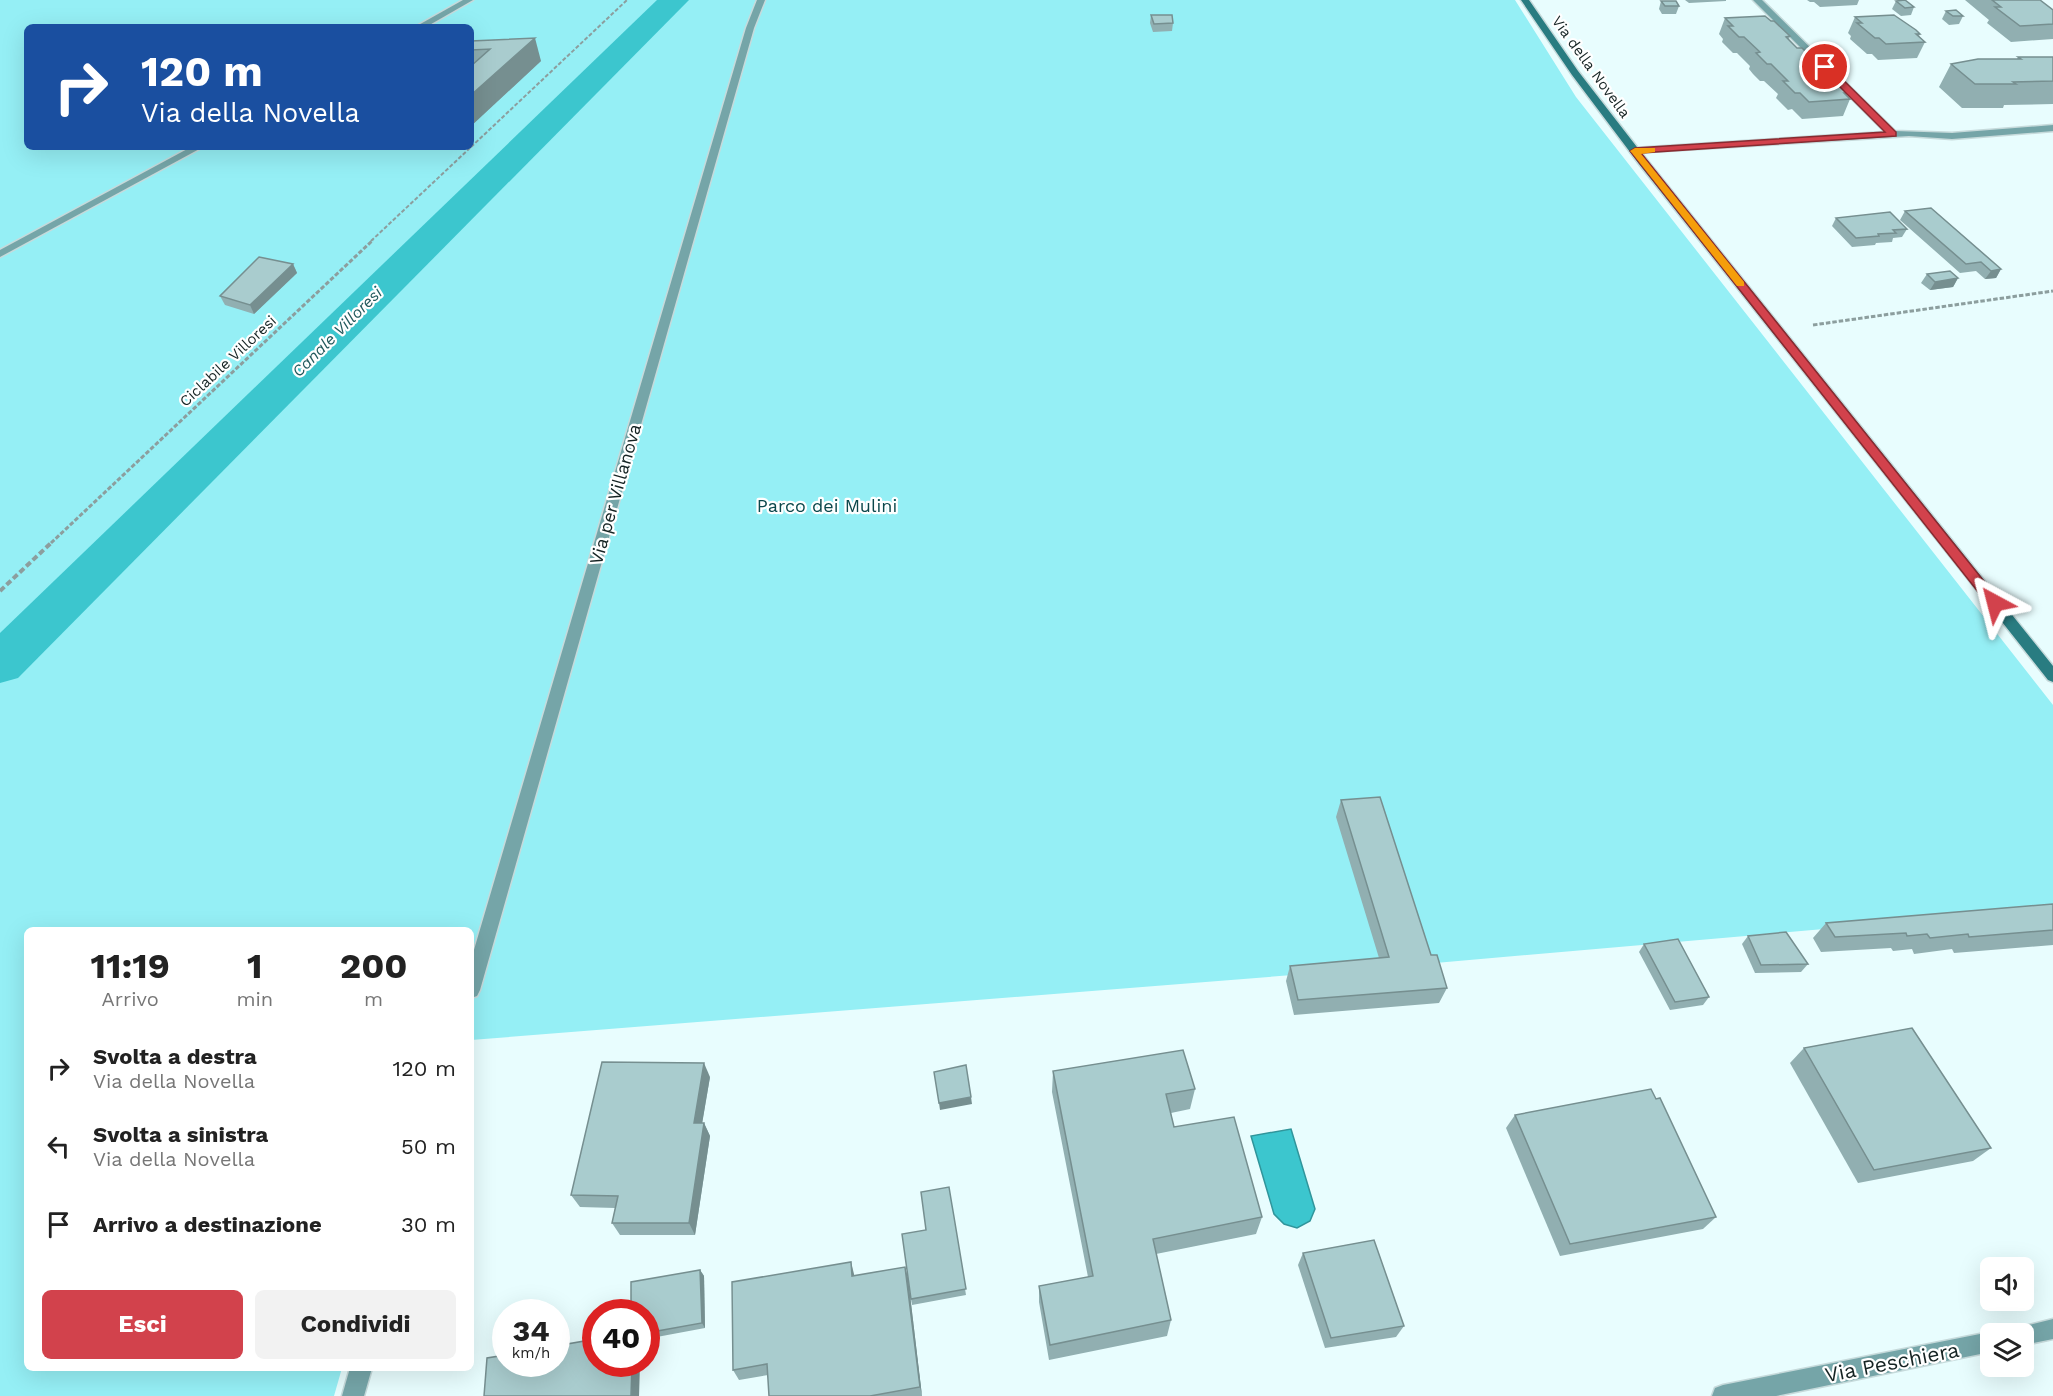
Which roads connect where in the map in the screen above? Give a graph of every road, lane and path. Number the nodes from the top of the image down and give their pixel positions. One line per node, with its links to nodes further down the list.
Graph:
1 (469, 0): 6 (street)
2 (627, 0): 9 (path, Ciclabile Villoresi)
3 (761, 0): 18 (street, Via per Villanova)
4 (1525, 0): 12 (street, Via della Novella)
5 (1757, 0): 8 (street)
6 (425, 24)
7 (2053, 128): 8 (street)
8 (1893, 134): 12 (street)
9 (474, 144)
10 (192, 150): 13 (street)
11 (468, 150): 16 (path, Ciclabile Villoresi)
12 (1635, 151): 15 (street, Via della Novella)
13 (0, 254)
14 (2053, 291): 15 (path)
15 (1777, 330): 17 (street, Via della Novella)
16 (0, 591)
17 (2053, 676)
18 (474, 980)
19 (2053, 1329): 20 (street)
20 (2034, 1333)
21 (1980, 1344): 24 (street, Via Peschiera)
22 (360, 1371): 23 (street)
23 (353, 1396)
24 (1723, 1396)

